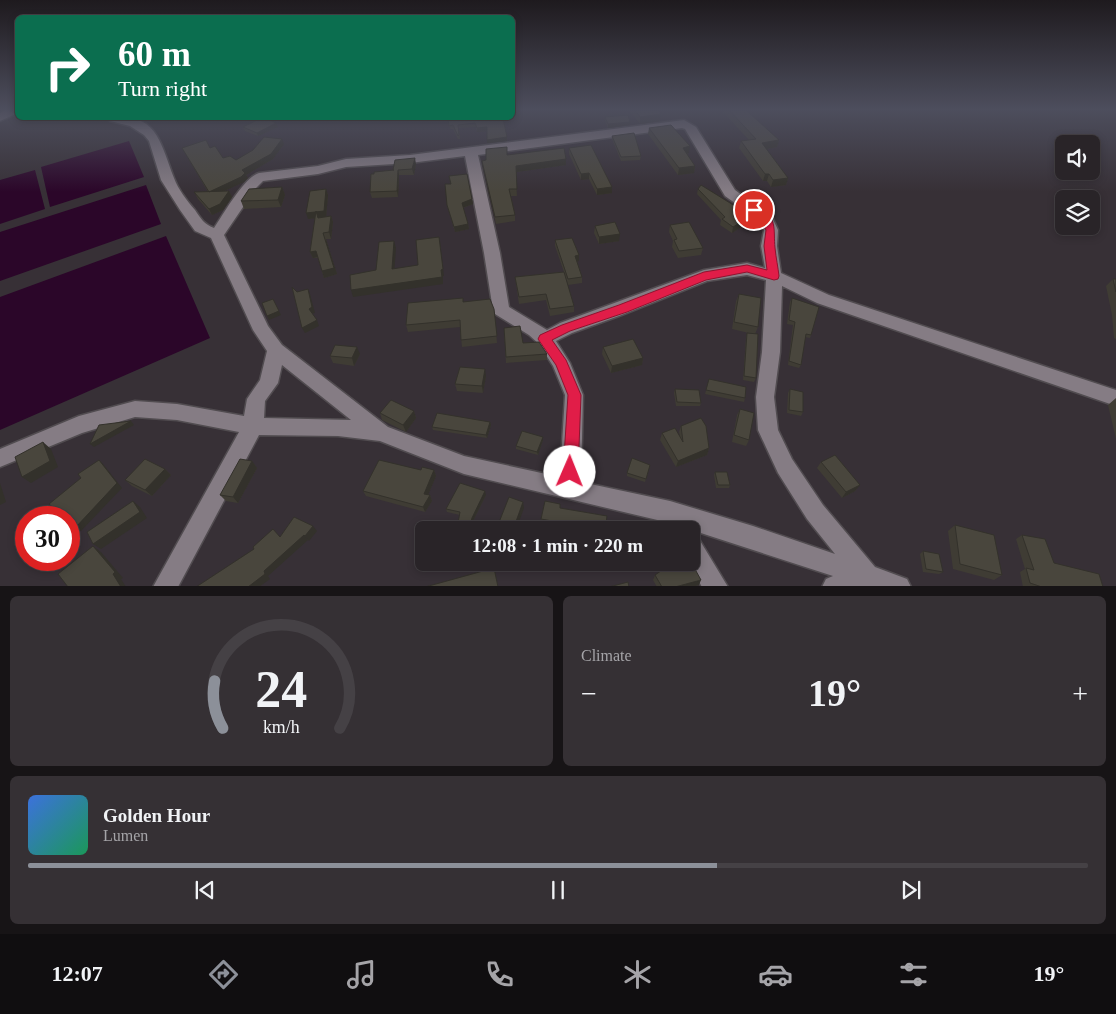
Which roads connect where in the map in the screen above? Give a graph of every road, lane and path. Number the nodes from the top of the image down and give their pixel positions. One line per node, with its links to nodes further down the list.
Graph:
1 (153, 137): 5 (street)
2 (582, 137): 4 (street)
3 (697, 137): 6 (street)
4 (471, 152): 5 (street); 7 (street)
5 (217, 235): 8 (street)
6 (774, 276): 7 (street); 9 (street); 17 (street)
7 (544, 339): 13 (street)
8 (276, 350): 10 (street); 11 (street)
9 (1116, 398)
10 (253, 426): 11 (street); 12 (street); 18 (street)
11 (381, 433): 13 (street)
12 (0, 458)
13 (570, 489): 14 (street)
14 (675, 521)
15 (700, 528): 17 (street)
16 (700, 561): 19 (street)
17 (867, 576): 20 (street); 21 (street)
18 (165, 586)
19 (716, 586)
20 (834, 586)
21 (899, 586)

